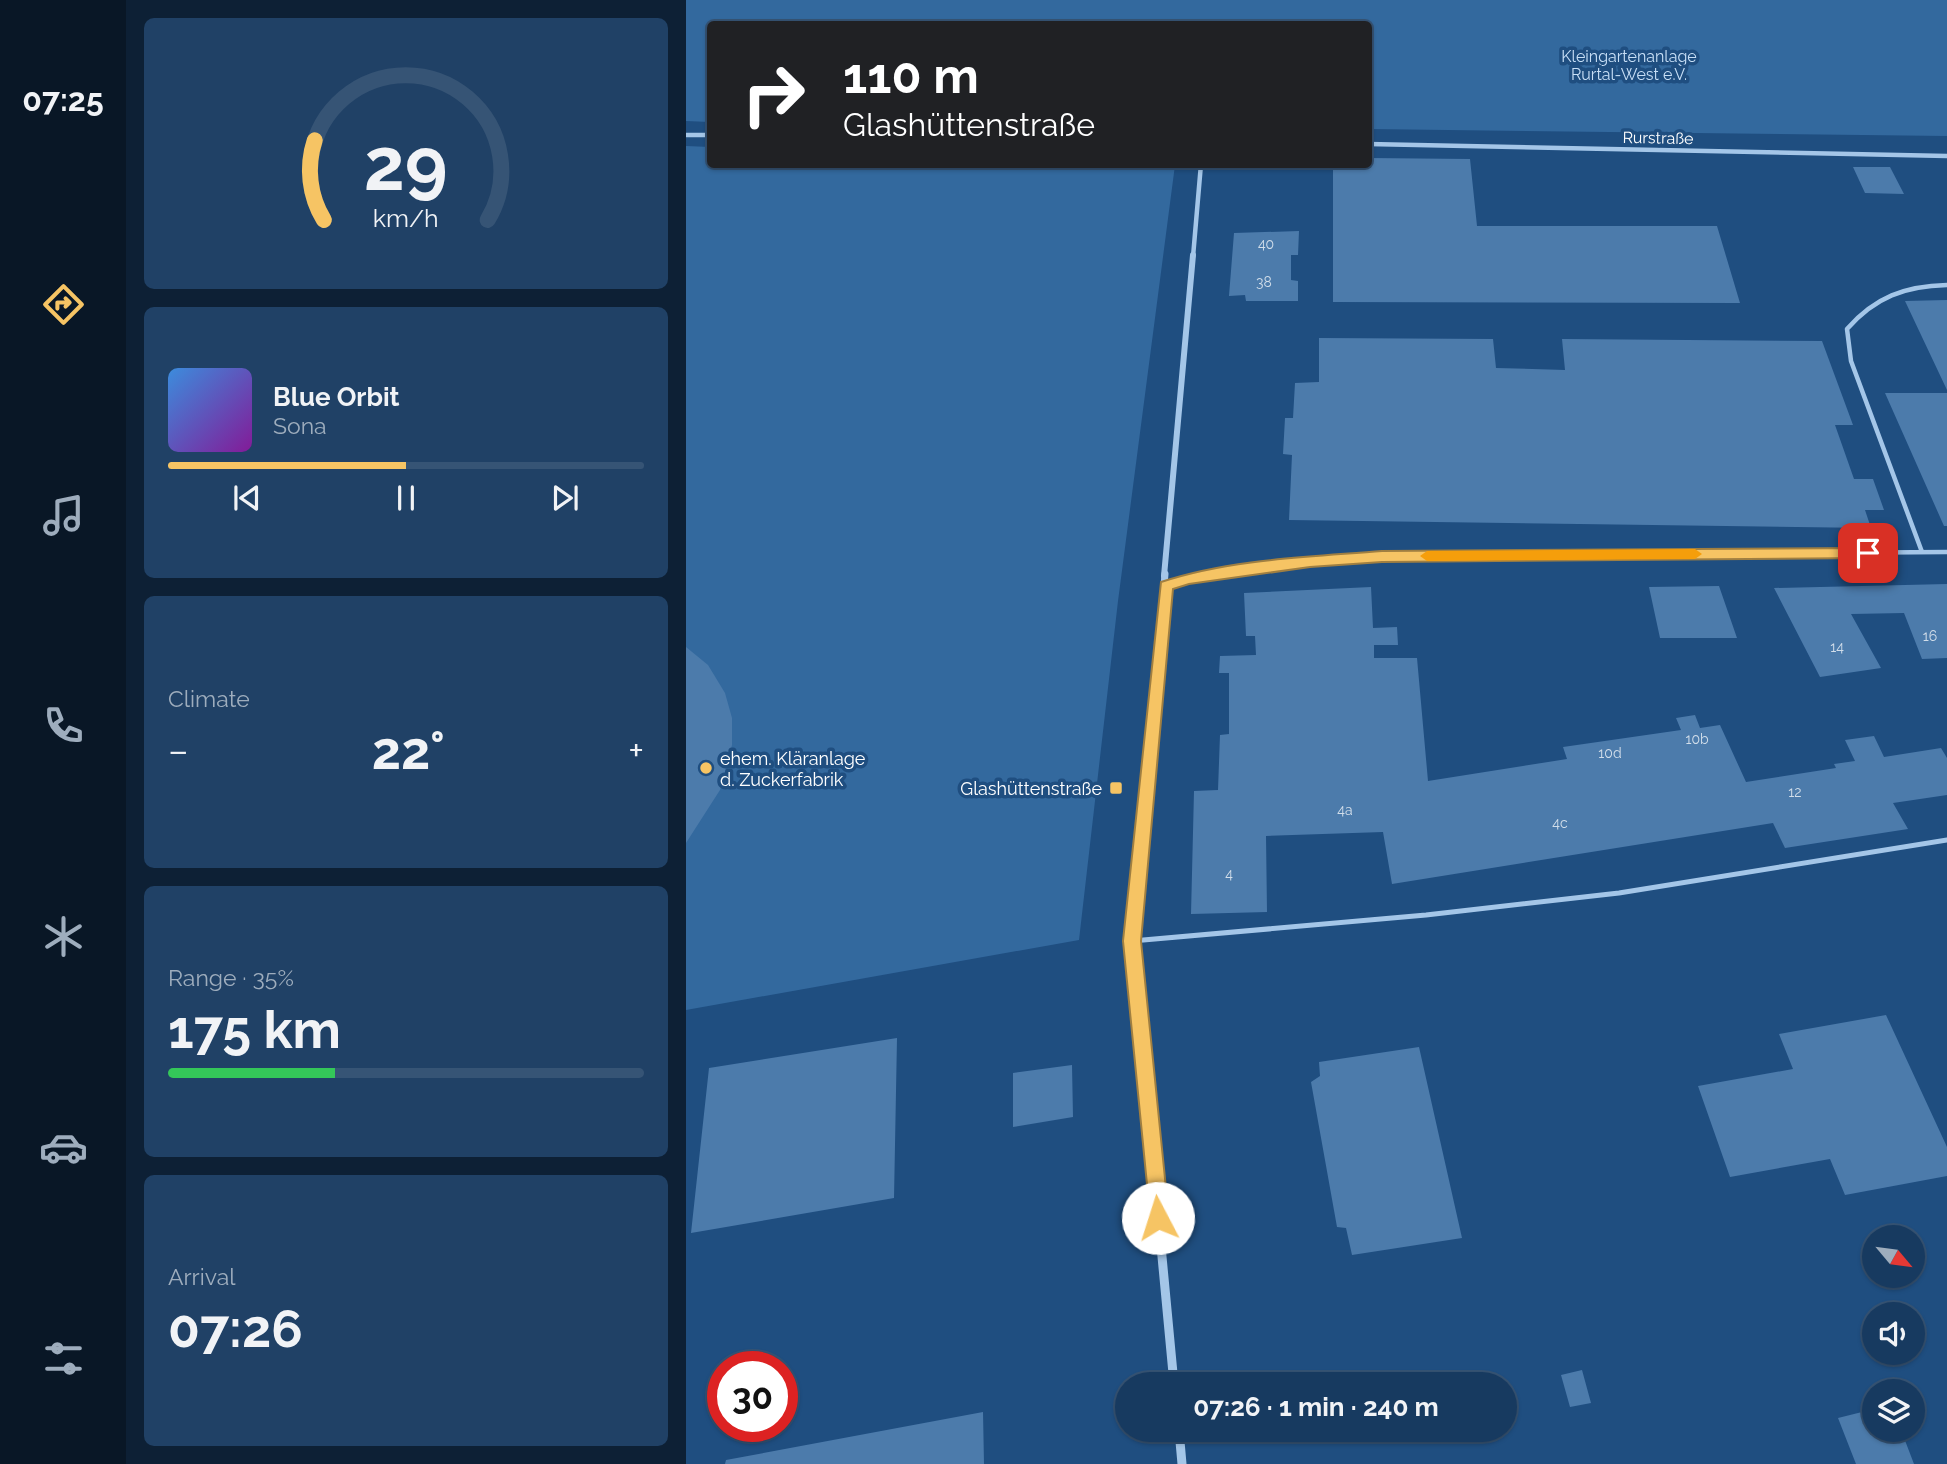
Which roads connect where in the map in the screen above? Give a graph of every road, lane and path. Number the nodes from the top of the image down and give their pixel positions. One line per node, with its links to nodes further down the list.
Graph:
1 (686, 135): 2 (street)
2 (707, 135)
3 (1372, 144): 4 (street, Rurstraße)
4 (1947, 156)
5 (1201, 168): 9 (street)
6 (1947, 285): 7 (lane)
7 (1922, 552): 8 (lane); 9 (lane)
8 (1947, 552)
9 (1166, 586): 11 (street)
10 (1947, 841): 11 (lane)
11 (1132, 941): 12 (street)
12 (1173, 1372)
13 (1180, 1442): 14 (street)
14 (1182, 1464)

